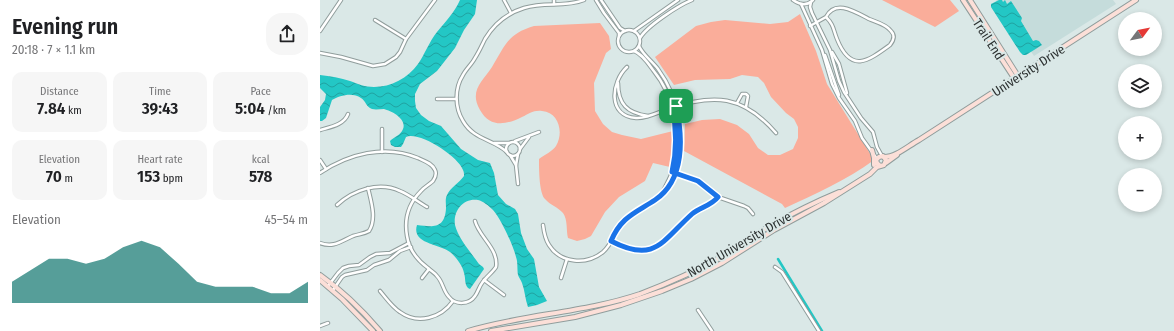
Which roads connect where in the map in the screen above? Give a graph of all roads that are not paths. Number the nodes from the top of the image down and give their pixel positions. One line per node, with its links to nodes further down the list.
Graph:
1 (341, 0): 26 (street)
2 (434, 0): 29 (street)
3 (504, 0): 19 (street)
4 (554, 0): 15 (street)
5 (584, 0): 15 (street)
6 (596, 0): 27 (street)
7 (601, 0): 24 (street)
8 (678, 0): 25 (street)
9 (692, 0): 28 (street)
10 (793, 0): 16 (street)
11 (963, 0): 38 (main road, Trail End)
12 (970, 0): 38 (main road, Trail End)
13 (1136, 0): 38 (main road, University Drive)
14 (812, 1): 16 (street); 22 (street)
15 (554, 4): 19 (street)
16 (801, 4): 23 (street)
17 (829, 7): 20 (street)
18 (851, 7): 20 (street)
19 (511, 13): 42 (street)
20 (826, 17): 22 (street)
21 (375, 20): 29 (street)
22 (816, 22): 23 (street); 32 (street)
23 (810, 26): 31 (street)
24 (625, 31): 25 (street); 27 (street)
25 (634, 31): 28 (street)
26 (320, 32)
27 (620, 36): 33 (street)
28 (640, 38): 30 (street)
29 (406, 39): 34 (street)
30 (639, 46): 33 (street); 45 (street)
31 (822, 50): 36 (street); 43 (street)
32 (830, 50): 35 (street); 40 (street)
33 (634, 51): 47 (street)
34 (320, 53)
35 (834, 62): 36 (street); 40 (street)
36 (828, 63): 43 (street)
37 (627, 67): 39 (street)
38 (1016, 77): 57 (main road, University Drive)
39 (618, 82): 51 (street); 51 (street)
40 (848, 97): 46 (street)
41 (437, 99): 42 (street)
42 (456, 99): 59 (street)
43 (842, 101): 49 (street)
44 (737, 103): 45 (street); 48 (street); 48 (street)
45 (676, 106): 47 (street); 76 (street)
46 (854, 106): 49 (street); 66 (street)
47 (672, 107): 51 (street); 74 (street)
48 (746, 108): 55 (street)
49 (848, 110): 61 (street)
50 (348, 114): 53 (street)
51 (649, 116)
52 (382, 129): 62 (street)
53 (320, 130)
54 (539, 132): 56 (street)
55 (776, 133)
56 (530, 137): 58 (street); 60 (street)
57 (919, 140): 66 (main road, University Drive); 69 (main road, University Drive)
58 (512, 142): 59 (street); 60 (street); 63 (street)
59 (492, 143): 63 (street)
60 (520, 150): 64 (street)
61 (872, 150): 67 (street); 71 (main road)
62 (382, 152): 73 (street); 83 (street)
63 (507, 152): 65 (street)
64 (518, 153): 65 (street); 70 (street)
65 (510, 155): 70 (street)
66 (883, 157): 67 (main road); 69 (main road)
67 (877, 159): 71 (main road); 72 (main road)
68 (320, 160): 73 (street)
69 (886, 163): 72 (main road)
70 (516, 165): 78 (street)
71 (874, 165): 77 (main road)
72 (880, 166): 77 (main road)
73 (326, 169): 75 (street)
74 (672, 172): 76 (street); 81 (street)
75 (320, 173)
76 (676, 173): 81 (street); 82 (street)
77 (866, 176): 80 (main road, North University Drive)
78 (518, 184)
79 (368, 188): 83 (street); 84 (street); 90 (street)
80 (845, 189): 104 (main road, North University Drive); 106 (main road, North University Drive)
81 (661, 195): 89 (street)
82 (718, 197): 86 (street); 89 (street)
83 (414, 199): 85 (street); 91 (street)
84 (336, 205)
85 (427, 207)
86 (753, 214)
87 (475, 221): 100 (street)
88 (543, 225): 93 (street)
89 (611, 241): 93 (street)
90 (320, 243)
91 (409, 243): 92 (street); 101 (street)
92 (410, 247): 95 (street); 102 (street)
93 (567, 259): 98 (street)
94 (775, 267): 117 (street)
95 (429, 269): 97 (street); 107 (street)
96 (320, 275): 101 (main road)
97 (422, 278)
98 (561, 278)
99 (320, 280): 101 (main road)
100 (484, 280): 105 (street); 107 (street)
101 (330, 284): 102 (main road)
102 (334, 288): 112 (main road); 113 (main road)
103 (380, 292): 107 (street)
104 (640, 294): 106 (main road); 114 (main road, North University Drive)
105 (504, 295)
106 (641, 299): 115 (main road, North University Drive)
107 (453, 301)
108 (698, 310): 116 (street)
109 (328, 324): 110 (street)
110 (320, 326): 111 (street)
111 (322, 331)
112 (374, 331)
113 (380, 331)
114 (468, 331)
115 (491, 331)
116 (712, 331)
117 (819, 331)

